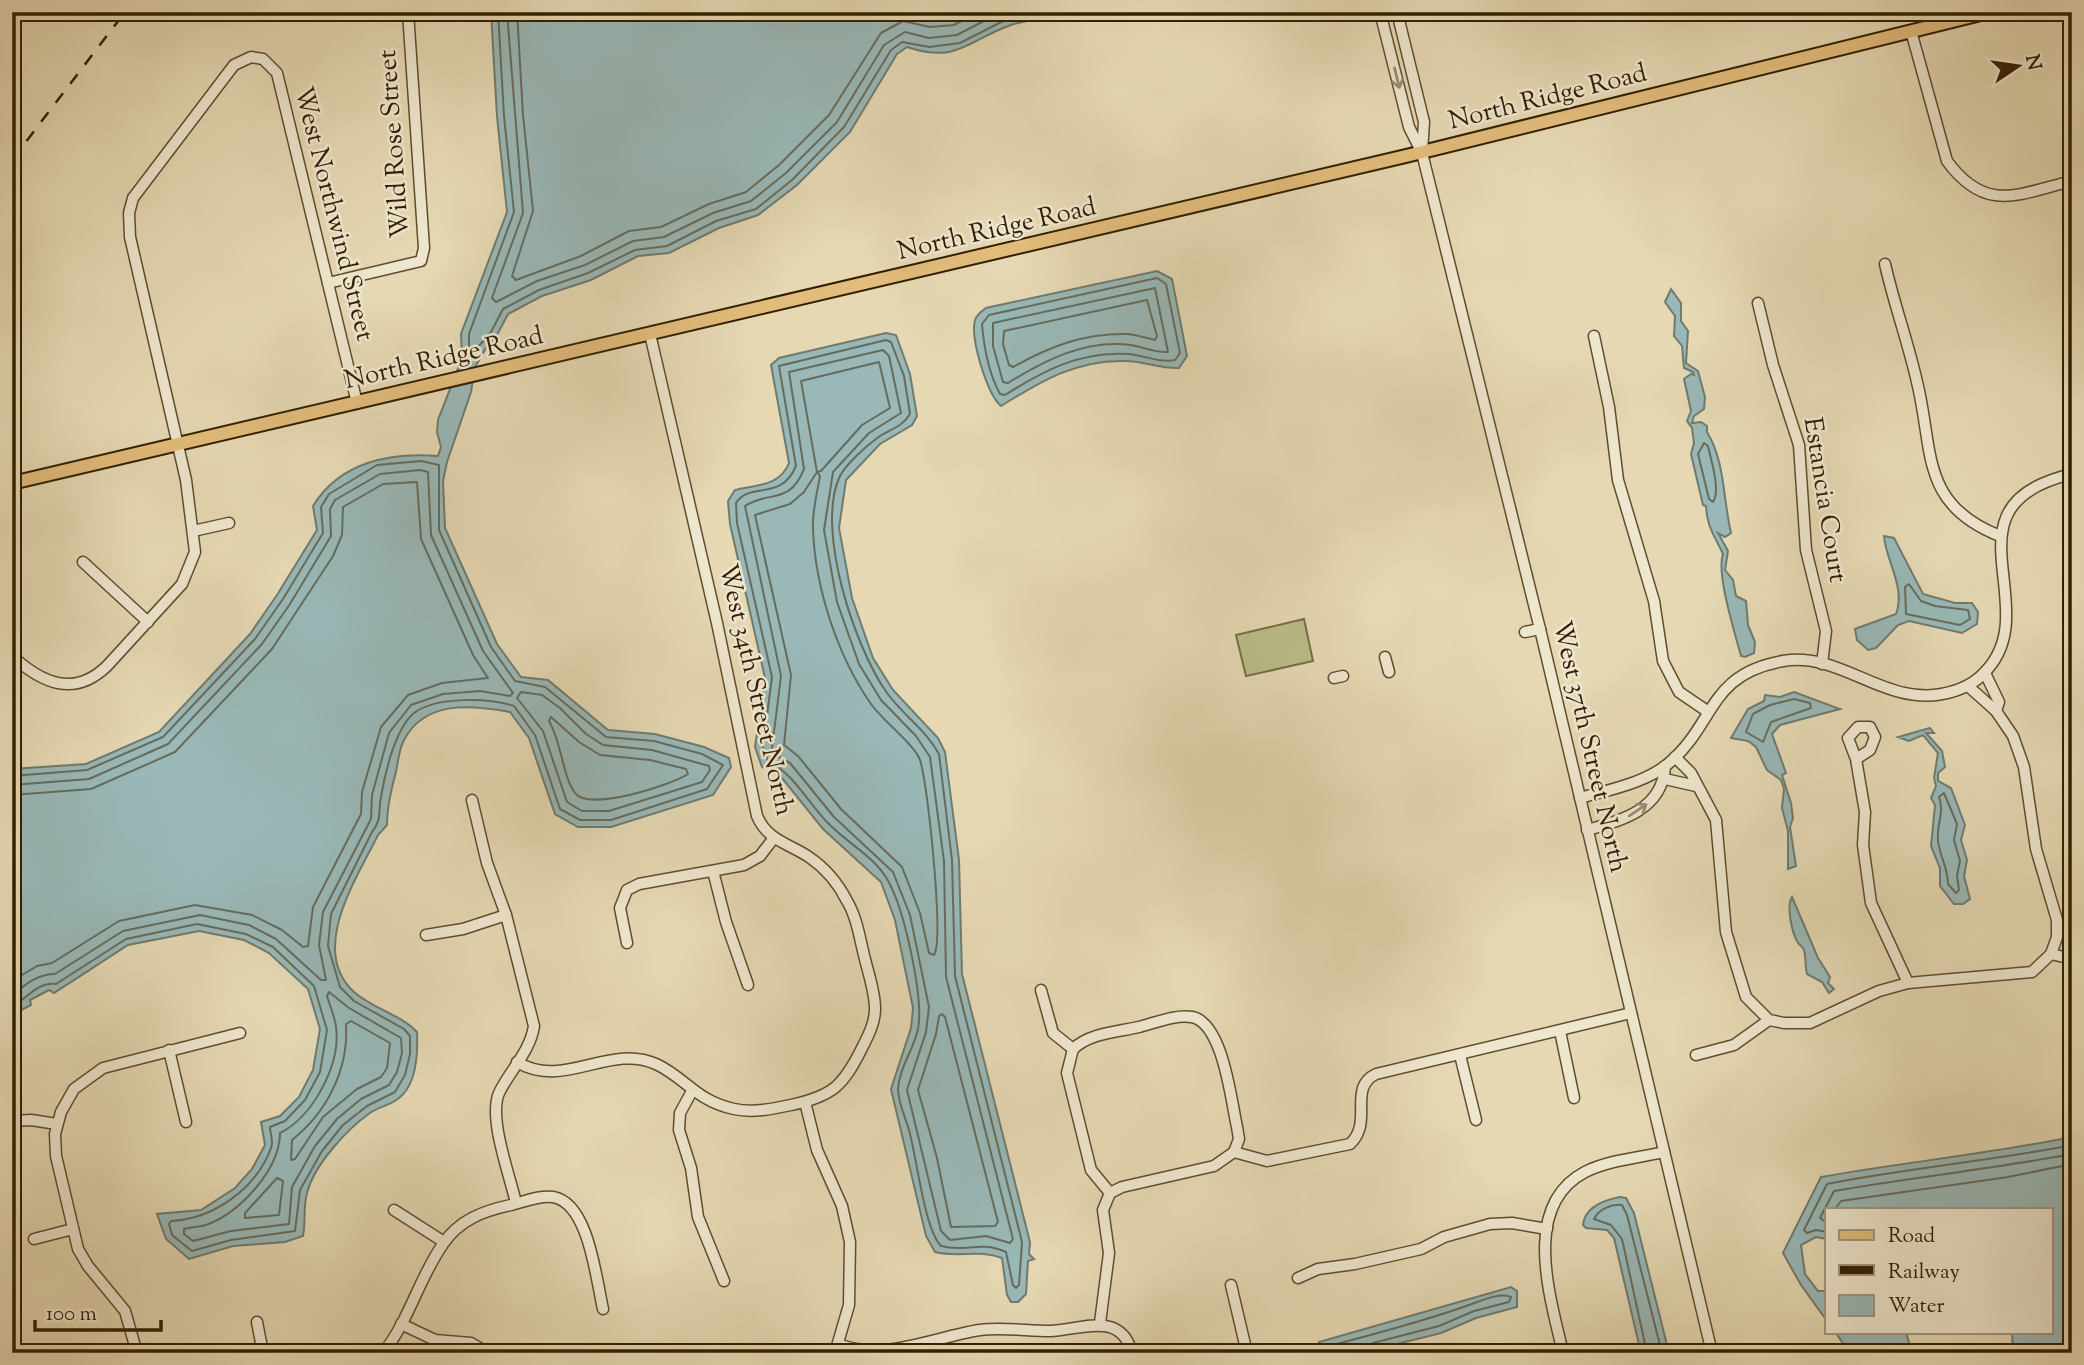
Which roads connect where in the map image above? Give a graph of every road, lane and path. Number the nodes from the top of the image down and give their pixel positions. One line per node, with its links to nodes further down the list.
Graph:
1 (408, 12): 9 (street, Wild Rose Street)
2 (1380, 12): 6 (street, West 37th Street North, one-way to 6)
3 (1397, 12): 6 (street, West 37th Street North)
4 (1989, 12): 5 (main road, North Ridge Road)
5 (1911, 31): 6 (main road, North Ridge Road); 7 (street)
6 (1422, 153): 11 (main road, North Ridge Road); 22 (street, West 37th Street North)
7 (2072, 181)
8 (1885, 264): 19 (street)
9 (328, 283): 13 (street, West Northwind Street); 14 (street, West Northwind Street)
10 (1758, 303): 26 (street, Estancia Court)
11 (650, 334): 13 (main road, North Ridge Road); 40 (street, West 34th Street North)
12 (1594, 336): 30 (street)
13 (357, 402): 14 (main road, North Ridge Road)
14 (178, 444): 16 (main road, North Ridge Road); 18 (street)
15 (2072, 474): 19 (street)
16 (12, 483)
17 (229, 523): 18 (street)
18 (193, 531): 21 (street)
19 (2000, 536): 28 (street)
20 (83, 562): 21 (street)
21 (148, 622): 24 (street)
22 (1540, 629): 23 (street); 37 (street, West 37th Street North)
23 (1525, 632)
24 (12, 656)
25 (1385, 657): 27 (street)
26 (1822, 664): 29 (street); 30 (street)
27 (1389, 672)
28 (1985, 673): 29 (street); 31 (street)
29 (1968, 686): 31 (street)
30 (1707, 711): 32 (street)
31 (1996, 711): 45 (street)
32 (1675, 757): 34 (street); 36 (street)
33 (1856, 759): 47 (street)
34 (1665, 766): 35 (street); 37 (street)
35 (1665, 779): 36 (street); 39 (street, one-way to 35)
36 (1696, 786): 51 (street)
37 (1580, 798): 39 (street, West 37th Street North)
38 (472, 800): 42 (street)
39 (1587, 830): 50 (street, West 37th Street North)
40 (773, 839): 41 (street); 61 (street, West 34th Street North)
41 (713, 871): 44 (street); 48 (street)
42 (506, 915): 43 (street); 58 (street)
43 (426, 935)
44 (627, 943)
45 (2051, 954): 46 (street); 47 (street)
46 (2072, 959)
47 (1908, 983): 51 (street)
48 (748, 985)
49 (1041, 990): 54 (street)
50 (1631, 1013): 52 (street); 67 (street, West 37th Street North)
51 (1769, 1020): 57 (street)
52 (1560, 1031): 56 (street); 60 (street)
53 (240, 1033): 55 (street)
54 (1073, 1049): 66 (street); 68 (street)
55 (169, 1050): 64 (street); 65 (street)
56 (1460, 1055): 62 (street); 66 (street)
57 (1696, 1055)
58 (517, 1062): 59 (street, West 34th Street North); 69 (street)
59 (692, 1091): 61 (street, West 34th Street North); 76 (street)
60 (1574, 1098)
61 (805, 1102): 82 (street)
62 (1476, 1120)
63 (12, 1121): 65 (street)
64 (186, 1122)
65 (57, 1124): 71 (street)
66 (1234, 1152): 68 (street)
67 (1664, 1152): 72 (street); 90 (street, West 37th Street North)
68 (1110, 1193): 80 (street)
69 (516, 1203): 74 (street); 78 (street)
70 (394, 1210): 74 (street)
71 (74, 1229): 73 (street); 83 (street)
72 (1547, 1229): 75 (street); 89 (street)
73 (34, 1239)
74 (444, 1242): 81 (street)
75 (1298, 1278)
76 (724, 1281)
77 (1231, 1285): 88 (street)
78 (603, 1309)
79 (257, 1322): 84 (street)
80 (1100, 1323): 82 (street); 87 (street)
81 (401, 1324): 85 (street); 86 (street)
82 (836, 1348)
83 (137, 1353)
84 (263, 1353)
85 (383, 1353)
86 (488, 1353)
87 (1132, 1353)
88 (1247, 1353)
89 (1563, 1353)
90 (1712, 1353)

